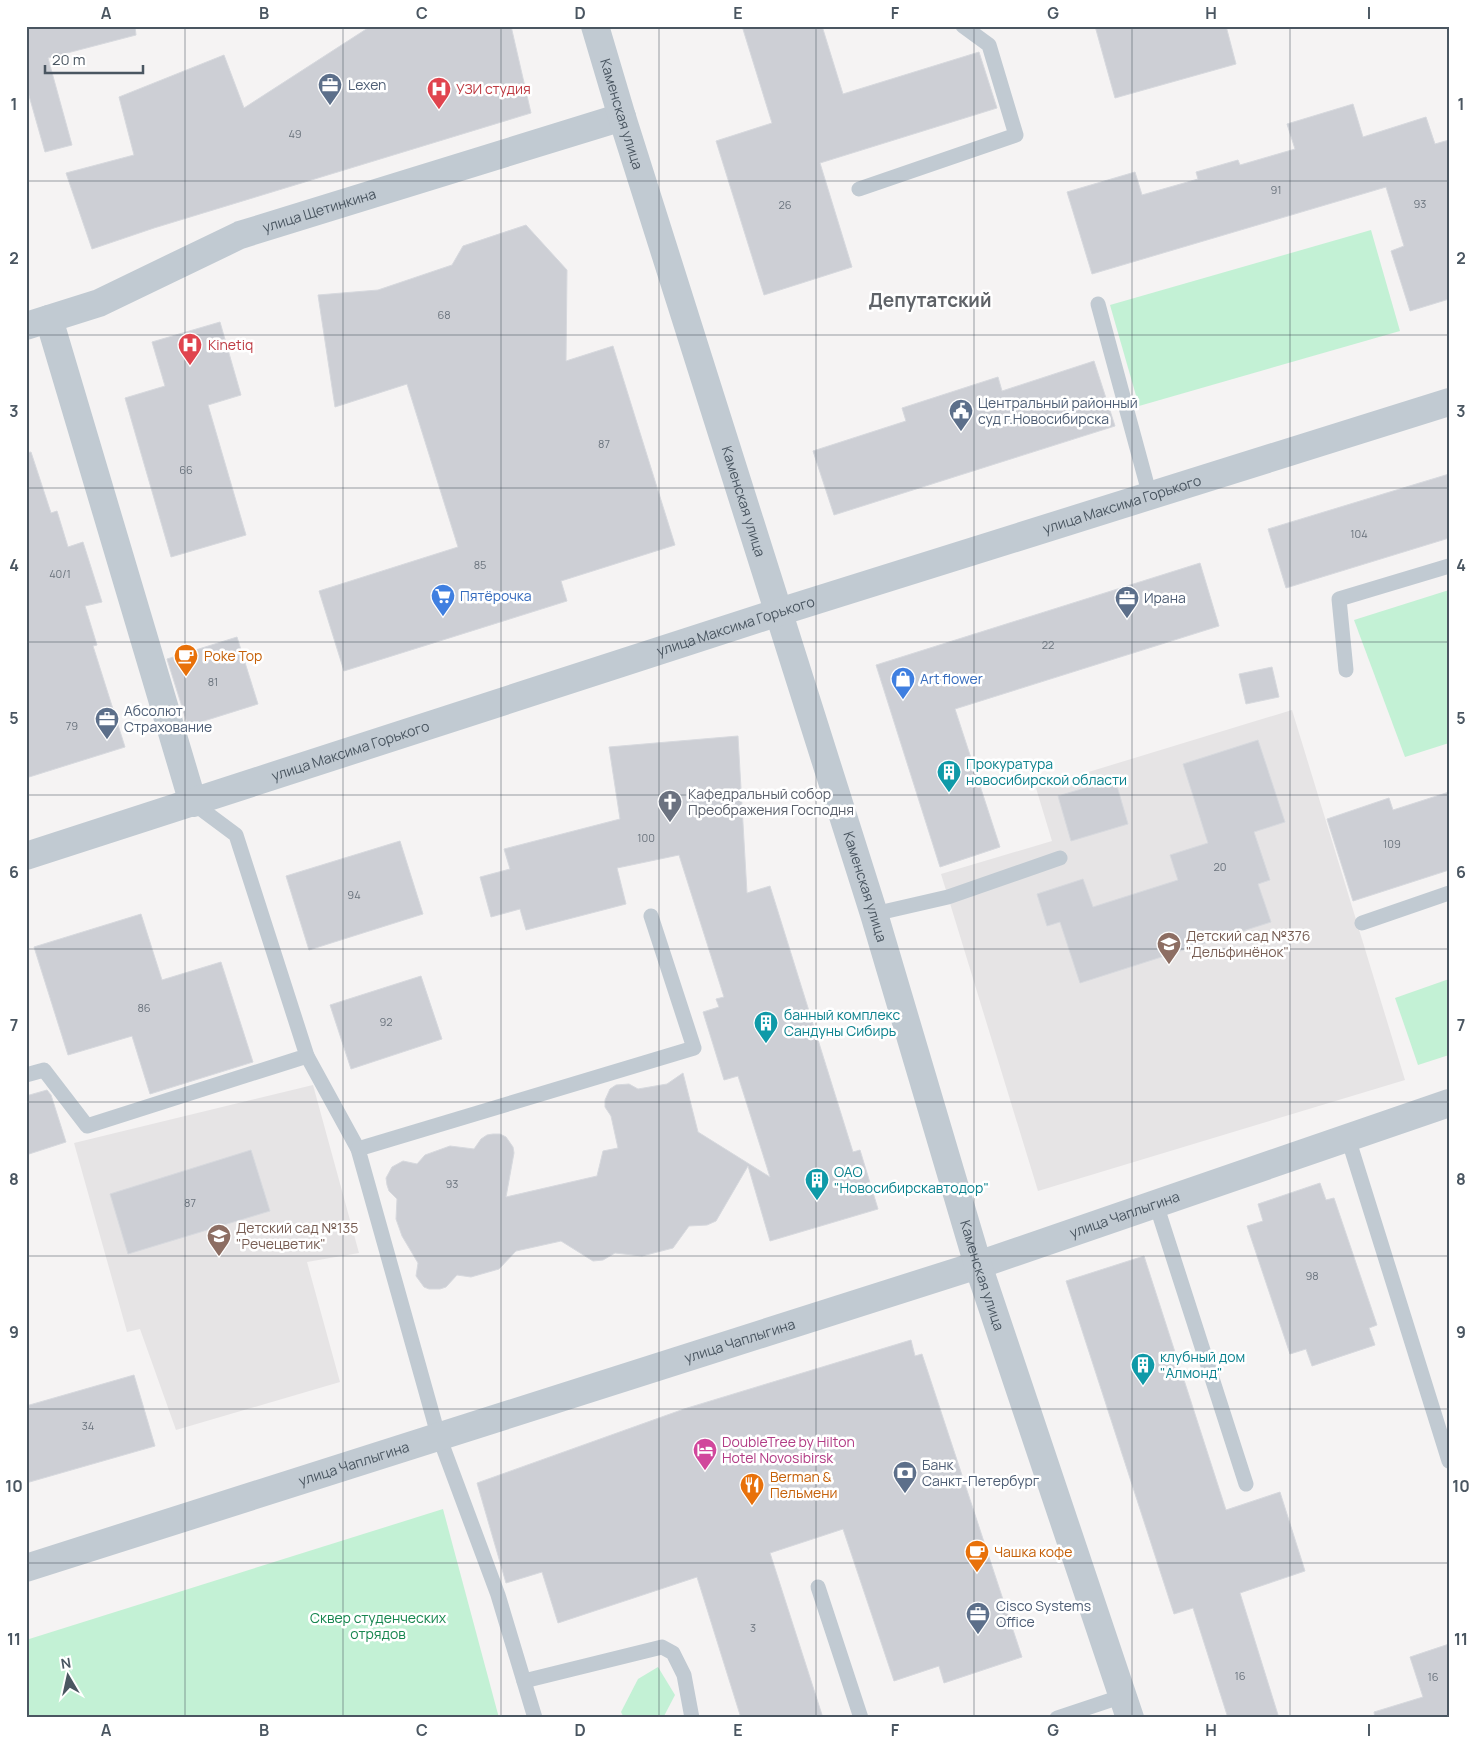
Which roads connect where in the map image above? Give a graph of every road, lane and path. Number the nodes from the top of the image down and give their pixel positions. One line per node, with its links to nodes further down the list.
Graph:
1 (595, 26): 3 (street, Каменская улица)
2 (962, 26): 4 (lane)
3 (622, 117): 6 (street, улица Щетинкина); 10 (street, Каменская улица)
4 (859, 189)
5 (1098, 304): 8 (lane)
6 (38, 322): 12 (street)
7 (1449, 402): 8 (street, улица Максима Горького)
8 (1150, 496): 10 (street, улица Максима Горького)
9 (1449, 566): 11 (lane)
10 (780, 612): 12 (street, улица Максима Горького); 16 (street, Каменская улица)
11 (1346, 670)
12 (193, 802): 13 (street, улица Максима Горького); 19 (lane)
13 (26, 856)
14 (1060, 858): 16 (lane)
15 (1449, 893): 18 (lane)
16 (874, 914): 25 (street, Каменская улица)
17 (651, 916): 23 (lane)
18 (1362, 923)
19 (307, 1056): 20 (lane); 23 (lane)
20 (27, 1071)
21 (1449, 1104): 22 (street, улица Чаплыгина)
22 (1348, 1138): 24 (street, улица Чаплыгина); 27 (lane)
23 (358, 1150): 26 (lane)
24 (1156, 1204): 25 (street, улица Чаплыгина); 28 (lane)
25 (978, 1265): 26 (street, улица Чаплыгина); 32 (street, Каменская улица)
26 (439, 1437): 29 (street, улица Чаплыгина); 31 (lane)
27 (1449, 1461)
28 (1246, 1484)
29 (26, 1568)
30 (818, 1587): 35 (lane)
31 (524, 1681): 33 (lane); 34 (lane)
32 (1127, 1707): 36 (lane)
33 (534, 1718)
34 (692, 1718)
35 (862, 1718)
36 (1057, 1718)

